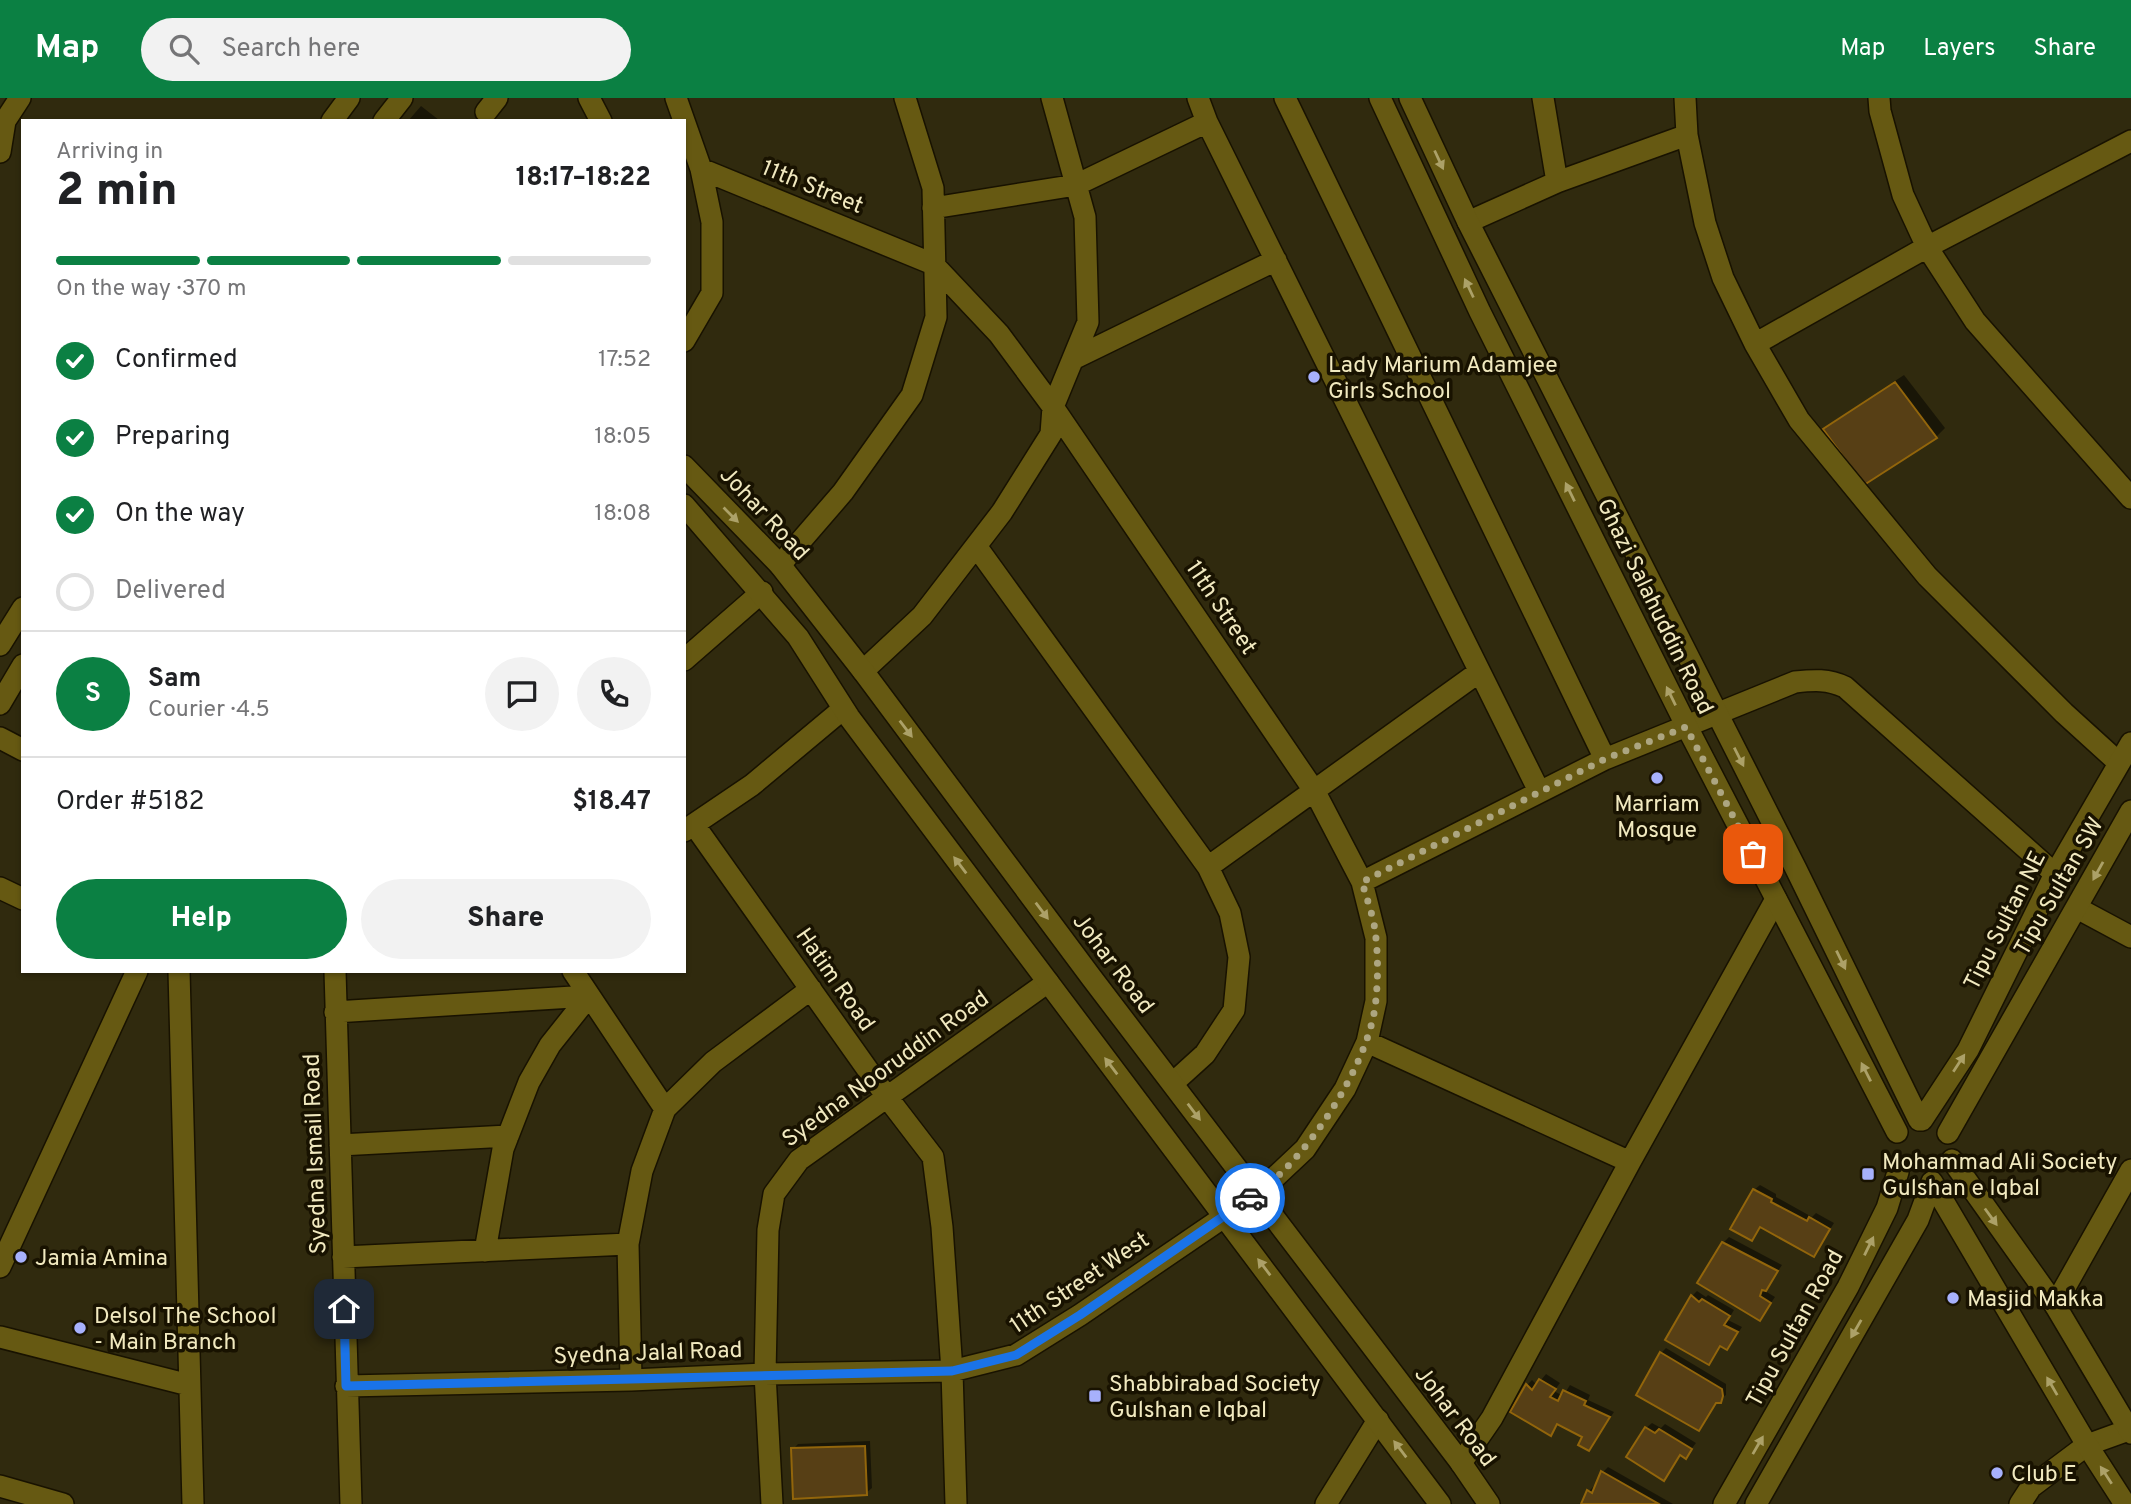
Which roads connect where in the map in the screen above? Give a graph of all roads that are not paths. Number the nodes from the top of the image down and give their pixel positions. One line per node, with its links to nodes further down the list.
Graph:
1 (20, 98): 23 (street)
2 (349, 98): 15 (street)
3 (402, 98): 16 (street)
4 (589, 98): 17 (street)
5 (676, 98): 18 (street)
6 (905, 98): 27 (street)
7 (1052, 98): 26 (street)
8 (1198, 98): 19 (street)
9 (1285, 98): 56 (street)
10 (1380, 98): 52 (street, Ghazi Salahuddin Road, one-way to 10)
11 (1410, 98): 28 (street, Ghazi Salahuddin Road, one-way to 28)
12 (1543, 98): 25 (street)
13 (1685, 98): 21 (street)
14 (1879, 98): 29 (street)
15 (333, 119)
16 (386, 119)
17 (600, 119)
18 (683, 119)
19 (1207, 122): 26 (street); 30 (street)
20 (686, 126): 24 (street)
21 (1687, 135): 25 (street); 33 (street)
22 (2131, 141): 29 (street)
23 (0, 152)
24 (701, 169): 31 (street, 11th Street); 32 (street)
25 (1558, 181): 28 (street)
26 (1076, 185): 27 (street); 34 (street)
27 (933, 208): 31 (street)
28 (1468, 222): 51 (street, Ghazi Salahuddin Road)
29 (1927, 247): 33 (street); 37 (street)
30 (1276, 260): 34 (street); 47 (street)
31 (933, 264): 35 (street, 11th Street); 40 (street)
32 (686, 338)
33 (1755, 344): 57 (street)
34 (1073, 359): 35 (street)
35 (1054, 407): 39 (street); 58 (street, 11th Street)
36 (686, 468): 40 (street, Johar Road, one-way to 40)
37 (2131, 498)
38 (686, 507): 41 (street)
39 (976, 546): 46 (street); 62 (street)
40 (780, 565): 46 (street, Johar Road)
41 (762, 592): 44 (street); 50 (street)
42 (21, 611): 43 (street)
43 (0, 645)
44 (686, 658)
45 (21, 668): 49 (street)
46 (863, 671): 48 (street, Johar Road)
47 (1479, 672): 58 (street); 59 (street)
48 (878, 692): 50 (street); 74 (street, Johar Road, one-way to 74)
49 (0, 704)
50 (846, 713): 61 (street); 75 (street, one-way to 50)
51 (1717, 715): 52 (street); 63 (street); 84 (street, Ghazi Salahuddin Road, one-way to 84)
52 (1686, 727): 56 (street); 67 (street, Ghazi Salahuddin Road)
53 (0, 738): 55 (street)
54 (2131, 743): 57 (street, Tipu Sultan NE)
55 (21, 749)
56 (1605, 759): 59 (street)
57 (2119, 763): 63 (street, Tipu Sultan NE)
58 (1315, 792): 62 (street); 64 (street, 11th Street)
59 (1539, 792): 64 (street)
60 (2131, 811): 68 (street, Tipu Sultan SW, one-way to 68)
61 (689, 829): 76 (street, Hatim Road)
62 (1208, 867): 81 (street)
63 (2055, 874): 84 (street, Tipu Sultan NE, one-way to 63)
64 (1362, 882): 80 (street, 11th Street)
65 (0, 888): 66 (street)
66 (21, 898)
67 (1776, 899): 88 (street, Ghazi Salahuddin Road, one-way to 67); 90 (street)
68 (2077, 908): 69 (street); 85 (street, Tipu Sultan SW)
69 (2131, 936)
70 (136, 973): 98 (street)
71 (179, 973): 104 (street)
72 (335, 973): 79 (street, Syedna Ismail Road)
73 (574, 973): 77 (street)
74 (1091, 977): 78 (street); 81 (street, Johar Road)
75 (1048, 982): 78 (street); 82 (street, Syedna Nooruddin Road)
76 (811, 989): 82 (street, Hatim Road); 83 (street)
77 (589, 996): 79 (street); 83 (street); 86 (street)
78 (1061, 1001): 94 (street, one-way to 78)
79 (335, 1012): 87 (street, Syedna Ismail Road)
80 (1367, 1042): 90 (street); 93 (street, 11th Street)
81 (1173, 1083): 93 (street, Johar Road, one-way to 93)
82 (887, 1097): 101 (street, Hatim Road); 102 (street, Syedna Nooruddin Road)
83 (665, 1109): 95 (street)
84 (1921, 1121): 85 (street); 88 (street)
85 (1948, 1133): 89 (street)
86 (509, 1136): 87 (street); 96 (street)
87 (340, 1145): 97 (street, Syedna Ismail Road)
88 (1894, 1152): 92 (street); 119 (street, Tipu Sultan Road, one-way to 88)
89 (1952, 1160): 92 (street); 99 (street, one-way to 99)
90 (1630, 1162): 109 (street)
91 (2131, 1170): 99 (street)
92 (1932, 1182): 108 (street, one-way to 92); 120 (street, one-way to 120)
93 (1256, 1195): 94 (street, 11th Street); 109 (street, Johar Road)
94 (1225, 1214): 101 (street, 11th Street West); 106 (street, one-way to 94)
95 (628, 1244): 96 (street); 103 (street)
96 (485, 1251): 97 (street)
97 (343, 1257): 105 (street, Syedna Ismail Road)
98 (0, 1267)
99 (2055, 1305): 107 (street)
100 (0, 1337): 104 (street)
101 (952, 1371): 102 (street, Syedna Jalal Road); 115 (street, Hatim Road)
102 (765, 1374): 103 (street, Syedna Jalal Road); 114 (street, Syedna Nooruddin Road)
103 (631, 1380): 105 (street, Syedna Jalal Road)
104 (189, 1385): 112 (street)
105 (346, 1386): 113 (street, Syedna Ismail Road)
106 (1378, 1420): 116 (street); 117 (street, one-way to 106)
107 (2130, 1431): 108 (street)
108 (2087, 1445): 121 (street); 122 (street, one-way to 108)
109 (1461, 1463): 118 (street, Johar Road)
110 (0, 1486): 111 (street)
111 (63, 1504)
112 (193, 1504)
113 (351, 1504)
114 (772, 1504)
115 (956, 1504)
116 (1326, 1504)
117 (1440, 1504)
118 (1489, 1504)
119 (1724, 1504)
120 (1756, 1504)
121 (2020, 1504)
122 (2124, 1504)

